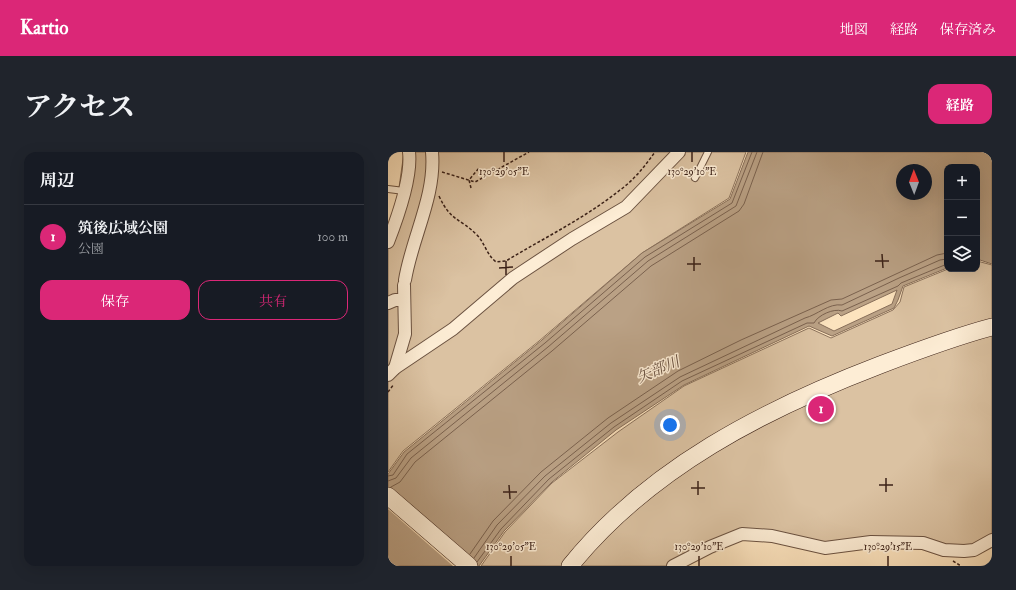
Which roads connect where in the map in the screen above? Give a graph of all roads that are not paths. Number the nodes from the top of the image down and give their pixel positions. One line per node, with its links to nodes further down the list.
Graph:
1 (409, 152): 7 (street)
2 (432, 152): 9 (street)
3 (679, 152): 12 (street)
4 (708, 152): 5 (lane)
5 (695, 178)
6 (388, 189): 7 (lane)
7 (404, 191): 8 (street)
8 (388, 242)
9 (404, 300): 10 (street); 12 (street)
10 (388, 304)
11 (992, 327): 16 (street)
12 (392, 372)
13 (388, 496): 15 (street)
14 (992, 540): 17 (street)
15 (469, 566)
16 (570, 566)
17 (673, 566)

